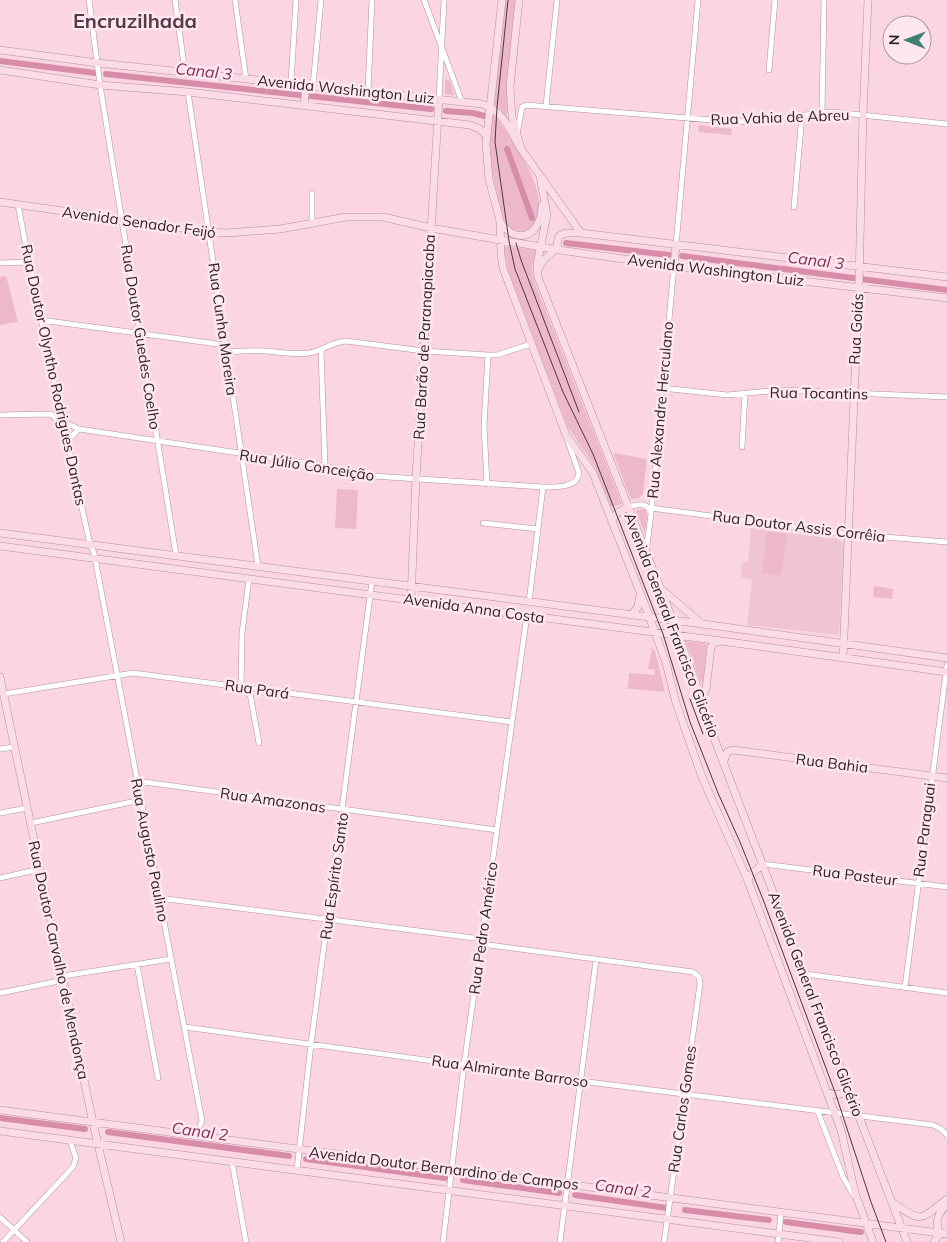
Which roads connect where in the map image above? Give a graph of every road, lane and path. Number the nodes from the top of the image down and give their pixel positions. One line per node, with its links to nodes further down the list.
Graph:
1 (88, 0): 20 (street, Rua Doutor Guedes Coelho)
2 (175, 0): 23 (street)
3 (235, 0): 26 (street)
4 (296, 0): 27 (street)
5 (321, 0): 29 (street)
6 (372, 0): 30 (street)
7 (424, 0): 16 (street)
8 (444, 0): 17 (street, Rua Barão de Paranapiacaba)
9 (502, 0): 36 (main road, Avenida General Francisco Glicério)
10 (519, 0): 43 (main road)
11 (558, 0): 35 (street)
12 (698, 0): 40 (street)
13 (775, 0): 22 (street)
14 (824, 0): 37 (street)
15 (868, 0): 39 (main road, Rua Goiás)
16 (430, 17): 17 (street); 18 (street)
17 (443, 17): 18 (street, Rua Barão de Paranapiacaba)
18 (442, 48): 24 (street); 25 (street, Rua Barão de Paranapiacaba)
19 (0, 50): 20 (main road, Avenida Washington Luiz)
20 (98, 63): 23 (main road, Avenida Washington Luiz); 28 (street, Rua Doutor Guedes Coelho)
21 (0, 70): 28 (main road, Avenida Washington Luiz)
22 (769, 70)
23 (185, 72): 26 (main road, Avenida Washington Luiz)
24 (451, 73): 25 (street); 33 (street)
25 (440, 75): 32 (street, Rua Barão de Paranapiacaba)
26 (246, 79): 27 (main road, Avenida Washington Luiz)
27 (291, 83): 29 (main road, Avenida Washington Luiz)
28 (100, 85): 31 (main road, Avenida Washington Luiz); 52 (street, Rua Doutor Guedes Coelho)
29 (310, 85): 30 (main road, Avenida Washington Luiz); 34 (main road)
30 (368, 91): 32 (main road, Avenida Washington Luiz)
31 (188, 92): 34 (main road, Avenida Washington Luiz); 56 (street, Rua Cunha Moreira)
32 (439, 99): 33 (main road, Avenida Washington Luiz); 41 (main road, Rua Barão de Paranapiacaba)
33 (462, 102): 36 (main road, Avenida Washington Luiz)
34 (304, 106): 41 (main road, Avenida Washington Luiz)
35 (546, 106): 40 (street, Rua Vahia de Abreu); 43 (street, Rua Vahia de Abreu)
36 (491, 108): 44 (main road, Avenida General Francisco Glicério); 45 (main road)
37 (822, 113): 38 (street, Rua Vahia de Abreu); 39 (street, Rua Vahia de Abreu)
38 (802, 115): 40 (street, Rua Vahia de Abreu); 51 (street)
39 (863, 115): 42 (street, Rua Vahia de Abreu); 66 (main road, Rua Goiás)
40 (687, 119): 61 (street)
41 (437, 121): 44 (main road, Avenida Washington Luiz); 55 (main road, Rua Barão de Paranapiacaba)
42 (947, 124)
43 (517, 135): 45 (main road)
44 (486, 137): 53 (main road, Avenida General Francisco Glicério)
45 (521, 149): 46 (main road)
46 (540, 176): 47 (main road); 57 (main road)
47 (543, 189): 53 (main road); 60 (main road)
48 (312, 192): 54 (street)
49 (0, 202): 50 (main road, Avenida Senador Feijó)
50 (18, 205): 52 (main road, Avenida Senador Feijó); 63 (street, Rua Doutor Olyntho Rodrigues Dantas)
51 (794, 208)
52 (122, 220): 56 (main road, Avenida Senador Feijó); 72 (street, Rua Doutor Guedes Coelho)
53 (500, 221): 59 (main road, Avenida General Francisco Glicério)
54 (312, 222): 55 (main road, Avenida Senador Feijó); 56 (main road, Avenida Senador Feijó)
55 (431, 228): 58 (main road, Avenida Senador Feijó); 76 (main road, Rua Barão de Paranapiacaba)
56 (209, 232): 74 (street, Rua Cunha Moreira)
57 (581, 233): 61 (main road, Avenida Washington Luiz); 62 (main road)
58 (486, 237): 59 (main road, Avenida Washington Luiz)
59 (500, 239): 60 (main road, Avenida Washington Luiz); 73 (main road, Avenida General Francisco Glicério)
60 (537, 247): 62 (main road, Avenida Washington Luiz); 67 (main road)
61 (676, 248): 65 (main road); 66 (main road, Avenida Washington Luiz)
62 (557, 250): 65 (main road, Avenida Washington Luiz); 67 (main road)
63 (28, 262): 64 (street); 71 (street, Rua Doutor Olyntho Rodrigues Dantas)
64 (0, 263)
65 (674, 264): 69 (main road, Avenida Washington Luiz); 79 (street, Rua Alexandre Herculano)
66 (858, 269): 68 (main road, Avenida Washington Luiz); 69 (main road, Rua Goiás)
67 (536, 271): 97 (main road, Avenida General Francisco Glicério)
68 (947, 277)
69 (859, 285): 70 (main road, Avenida Washington Luiz); 81 (main road, Rua Goiás)
70 (947, 298)
71 (41, 320): 72 (street); 83 (street, Rua Doutor Olyntho Rodrigues Dantas)
72 (140, 333): 74 (street); 89 (street, Rua Doutor Guedes Coelho)
73 (531, 344): 78 (street); 88 (main road, Avenida General Francisco Glicério)
74 (225, 345): 77 (street, Rua Cunha Moreira)
75 (321, 350): 76 (street); 77 (street); 93 (street)
76 (424, 351): 78 (street); 94 (main road, Rua Barão de Paranapiacaba)
77 (226, 352): 92 (street, Rua Cunha Moreira)
78 (488, 355): 95 (street)
79 (662, 388): 80 (street, Rua Tocantins); 98 (street, Rua Alexandre Herculano)
80 (744, 393): 81 (street, Rua Tocantins); 91 (street)
81 (853, 393): 82 (street, Rua Tocantins); 103 (main road, Rua Goiás)
82 (947, 397)
83 (58, 401): 84 (street); 86 (street, Rua Doutor Olyntho Rodrigues Dantas)
84 (51, 414): 85 (street); 86 (street, Rua Júlio Conceição)
85 (0, 415)
86 (63, 423): 87 (street, Rua Júlio Conceição); 90 (street, Rua Doutor Olyntho Rodrigues Dantas)
87 (79, 429): 89 (street, Rua Júlio Conceição); 90 (street)
88 (566, 434): 96 (street, Rua Júlio Conceição); 99 (main road, Avenida General Francisco Glicério)
89 (157, 440): 92 (street, Rua Júlio Conceição); 108 (street, Rua Doutor Guedes Coelho)
90 (67, 441): 105 (street, Rua Doutor Olyntho Rodrigues Dantas)
91 (742, 447)
92 (241, 454): 93 (street, Rua Júlio Conceição); 110 (street, Rua Cunha Moreira)
93 (326, 466): 94 (street, Rua Júlio Conceição)
94 (416, 478): 95 (street, Rua Júlio Conceição); 113 (main road, Rua Barão de Paranapiacaba)
95 (487, 484): 96 (street, Rua Júlio Conceição)
96 (543, 488): 101 (street)
97 (628, 508): 98 (street, Rua Doutor Assis Corrêia); 99 (main road); 107 (main road, Avenida General Francisco Glicério)
98 (651, 511): 103 (street, Rua Doutor Assis Corrêia); 107 (street, Rua Alexandre Herculano)
99 (612, 520): 115 (main road, Avenida General Francisco Glicério)
100 (483, 523): 101 (street)
101 (538, 529): 118 (street)
102 (0, 532): 105 (main road, Avenida Anna Costa)
103 (848, 534): 104 (street, Rua Doutor Assis Corrêia); 128 (main road, Rua Goiás)
104 (947, 542)
105 (90, 544): 108 (main road, Avenida Anna Costa); 109 (street, Rua Doutor Olyntho Rodrigues Dantas)
106 (0, 546): 109 (main road, Avenida Anna Costa)
107 (645, 554): 114 (main road, Avenida General Francisco Glicério)
108 (176, 556): 110 (main road, Avenida Anna Costa)
109 (95, 558): 111 (main road, Avenida Anna Costa); 132 (street, Rua Augusto Paulino)
110 (258, 566): 112 (main road, Avenida Anna Costa)
111 (249, 579): 116 (main road, Avenida Anna Costa); 134 (street)
112 (372, 581): 113 (main road, Avenida Anna Costa); 116 (street, Rua Espírito Santo)
113 (412, 586): 117 (main road, Rua Barão de Paranapiacaba); 118 (main road, Avenida Anna Costa)
114 (659, 587): 123 (main road, Avenida General Francisco Glicério); 124 (main road)
115 (640, 591): 121 (main road); 122 (main road, Avenida General Francisco Glicério)
116 (370, 595): 117 (main road, Avenida Anna Costa); 138 (street, Rua Espírito Santo)
117 (411, 600): 120 (main road, Avenida Anna Costa)
118 (529, 602): 119 (main road, Avenida Anna Costa)
119 (557, 606): 120 (main road); 121 (main road, Avenida Anna Costa)
120 (527, 615): 125 (main road, Avenida Anna Costa); 139 (street, Rua Pedro Américo)
121 (631, 615): 122 (main road, Avenida Anna Costa)
122 (650, 618): 123 (main road, Avenida Anna Costa); 125 (main road, Avenida General Francisco Glicério)
123 (673, 621): 124 (main road, Avenida Anna Costa); 126 (main road, Avenida General Francisco Glicério)
124 (703, 624): 128 (main road, Avenida Anna Costa)
125 (655, 632): 126 (main road, Avenida Anna Costa); 156 (main road, Avenida General Francisco Glicério)
126 (679, 636): 127 (main road, Avenida Anna Costa); 137 (main road, Avenida General Francisco Glicério)
127 (721, 641): 129 (main road, Avenida Anna Costa); 137 (main road)
128 (843, 644): 129 (main road, Rua Goiás); 130 (main road, Avenida Anna Costa)
129 (843, 658): 131 (main road, Avenida Anna Costa)
130 (947, 658)
131 (946, 670): 144 (street, Rua Paraguai)
132 (118, 674): 134 (street, Rua Pará); 136 (street, Rua Pará); 146 (street, Rua Augusto Paulino)
133 (0, 677): 136 (main road, Rua Doutor Carvalho de Mendonça)
134 (241, 687): 135 (street, Rua Pará)
135 (249, 688): 138 (street, Rua Pará); 140 (street)
136 (4, 694): 141 (main road, Rua Doutor Carvalho de Mendonça)
137 (701, 698): 143 (main road, Avenida General Francisco Glicério)
138 (357, 702): 139 (street, Rua Pará); 149 (street, Rua Espírito Santo)
139 (512, 722): 152 (street, Rua Pedro Américo)
140 (259, 744)
141 (15, 746): 142 (street); 148 (main road, Rua Doutor Carvalho de Mendonça)
142 (0, 750)
143 (724, 762): 144 (main road, Rua Bahia); 153 (main road, Avenida General Francisco Glicério)
144 (931, 776): 145 (main road, Rua Bahia); 157 (street, Rua Paraguai)
145 (947, 778)
146 (137, 781): 147 (street, Rua Augusto Paulino); 149 (street, Rua Amazonas)
147 (141, 800): 151 (street); 159 (street, Rua Augusto Paulino)
148 (28, 808): 150 (street); 151 (main road, Rua Doutor Carvalho de Mendonça)
149 (343, 809): 152 (street, Rua Amazonas); 160 (street, Rua Espírito Santo)
150 (0, 813)
151 (31, 823): 154 (main road, Rua Doutor Carvalho de Mendonça)
152 (497, 830): 161 (street, Rua Pedro Américo)
153 (763, 864): 156 (main road); 157 (street, Rua Pasteur); 165 (main road, Avenida General Francisco Glicério)
154 (40, 870): 155 (street); 166 (main road, Rua Doutor Carvalho de Mendonça)
155 (0, 878)
156 (748, 881): 176 (main road, Avenida General Francisco Glicério)
157 (917, 883): 158 (street, Rua Pasteur); 167 (street, Rua Paraguai)
158 (947, 887)
159 (159, 898): 160 (street); 162 (street, Rua Augusto Paulino)
160 (328, 920): 161 (street); 171 (street, Rua Espírito Santo)
161 (482, 942): 163 (street); 172 (street, Rua Pedro Américo)
162 (171, 959): 164 (street); 170 (street, Rua Augusto Paulino)
163 (596, 960): 174 (street); 177 (street, Rua Carlos Gomes)
164 (137, 964): 166 (street); 173 (street)
165 (805, 974): 167 (street); 175 (main road, Avenida General Francisco Glicério)
166 (63, 976): 168 (street); 182 (main road, Rua Doutor Carvalho de Mendonça)
167 (905, 987): 169 (street)
168 (0, 993)
169 (947, 993)
170 (185, 1027): 171 (street, Rua Almirante Barroso); 184 (street, Rua Augusto Paulino)
171 (311, 1044): 172 (street, Rua Almirante Barroso); 188 (street, Rua Espírito Santo)
172 (464, 1065): 174 (street, Rua Almirante Barroso); 190 (street, Rua Pedro Américo)
173 (158, 1078)
174 (580, 1081): 177 (street, Rua Almirante Barroso); 192 (street)
175 (848, 1086): 176 (main road); 181 (main road, Avenida General Francisco Glicério)
176 (827, 1092): 180 (main road, Avenida General Francisco Glicério)
177 (684, 1093): 179 (street, Rua Almirante Barroso); 194 (street, Rua Carlos Gomes)
178 (0, 1110): 182 (main road, Avenida Doutor Bernardino de Campos)
179 (818, 1112): 180 (street, Rua Almirante Barroso); 197 (street)
180 (835, 1113): 181 (street, Rua Almirante Barroso); 197 (main road, Avenida General Francisco Glicério)
181 (860, 1116): 185 (street, Rua Almirante Barroso); 196 (main road, Avenida General Francisco Glicério)
182 (93, 1123): 184 (main road, Avenida Doutor Bernardino de Campos); 187 (main road, Rua Doutor Carvalho de Mendonça)
183 (0, 1131): 186 (main road, Avenida Doutor Bernardino de Campos)
184 (188, 1134): 188 (main road, Avenida Doutor Bernardino de Campos)
185 (947, 1135)
186 (70, 1141): 187 (main road, Avenida Doutor Bernardino de Campos); 205 (street)
187 (99, 1144): 189 (main road, Avenida Doutor Bernardino de Campos); 210 (main road, Rua Doutor Carvalho de Mendonça)
188 (298, 1149): 190 (main road, Avenida Doutor Bernardino de Campos); 191 (street, Rua Espírito Santo)
189 (232, 1162): 191 (main road, Avenida Doutor Bernardino de Campos); 211 (street)
190 (452, 1168): 192 (main road, Avenida Doutor Bernardino de Campos); 193 (street, Rua Pedro Américo)
191 (297, 1170): 193 (main road, Avenida Doutor Bernardino de Campos)
192 (567, 1184): 194 (main road, Avenida Doutor Bernardino de Campos); 199 (street)
193 (448, 1190): 199 (main road, Avenida Doutor Bernardino de Campos); 212 (street, Rua Pedro Américo)
194 (670, 1197): 200 (main road, Avenida Doutor Bernardino de Campos); 202 (street, Rua Carlos Gomes)
195 (947, 1199): 196 (main road)
196 (893, 1202): 204 (main road, Avenida General Francisco Glicério)
197 (858, 1203): 203 (main road, Avenida General Francisco Glicério)
198 (947, 1204): 206 (main road)
199 (564, 1206): 202 (main road, Avenida Doutor Bernardino de Campos); 213 (street)
200 (781, 1213): 203 (main road, Avenida Doutor Bernardino de Campos); 207 (street)
201 (0, 1217): 205 (street)
202 (667, 1219): 207 (main road, Avenida Doutor Bernardino de Campos); 214 (street, Rua Carlos Gomes)
203 (866, 1224): 204 (main road, Avenida Doutor Bernardino de Campos); 216 (main road, Avenida General Francisco Glicério)
204 (902, 1229): 206 (main road, Avenida Doutor Bernardino de Campos); 217 (main road, Avenida General Francisco Glicério)
205 (14, 1230): 208 (street); 209 (street)
206 (943, 1233): 218 (main road)
207 (779, 1238): 215 (main road, Avenida Doutor Bernardino de Campos)
208 (3, 1242)
209 (27, 1242)
210 (121, 1242)
211 (246, 1242)
212 (442, 1242)
213 (560, 1242)
214 (664, 1242)
215 (839, 1242)
216 (873, 1242)
217 (907, 1242)
218 (934, 1242)

